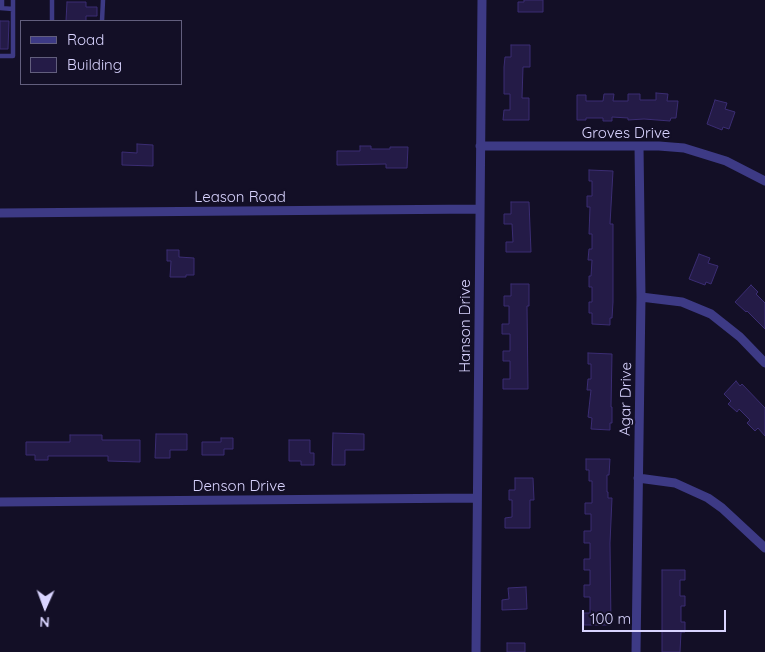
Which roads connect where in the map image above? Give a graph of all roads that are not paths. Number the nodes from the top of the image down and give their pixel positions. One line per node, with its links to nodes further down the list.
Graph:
1 (2, 0): 6 (lane)
2 (13, 0): 7 (lane)
3 (52, 0): 8 (lane)
4 (103, 0): 9 (lane)
5 (482, 0): 11 (street, Hanson Drive)
6 (1, 8): 7 (lane)
7 (13, 9): 10 (lane)
8 (52, 20)
9 (102, 20)
10 (0, 56)
11 (480, 146): 12 (street, Groves Drive); 14 (street, Hanson Drive)
12 (639, 146): 13 (street, Groves Drive); 16 (street, Agar Drive)
13 (765, 181)
14 (479, 209): 15 (street, Leason Road); 19 (street, Hanson Drive)
15 (0, 213)
16 (640, 297): 17 (street); 18 (street, Agar Drive)
17 (765, 363)
18 (638, 478): 21 (street); 23 (street, Agar Drive)
19 (477, 498): 20 (street, Denson Drive); 22 (street, Hanson Drive)
20 (0, 502)
21 (765, 548)
22 (476, 652)
23 (636, 652)

